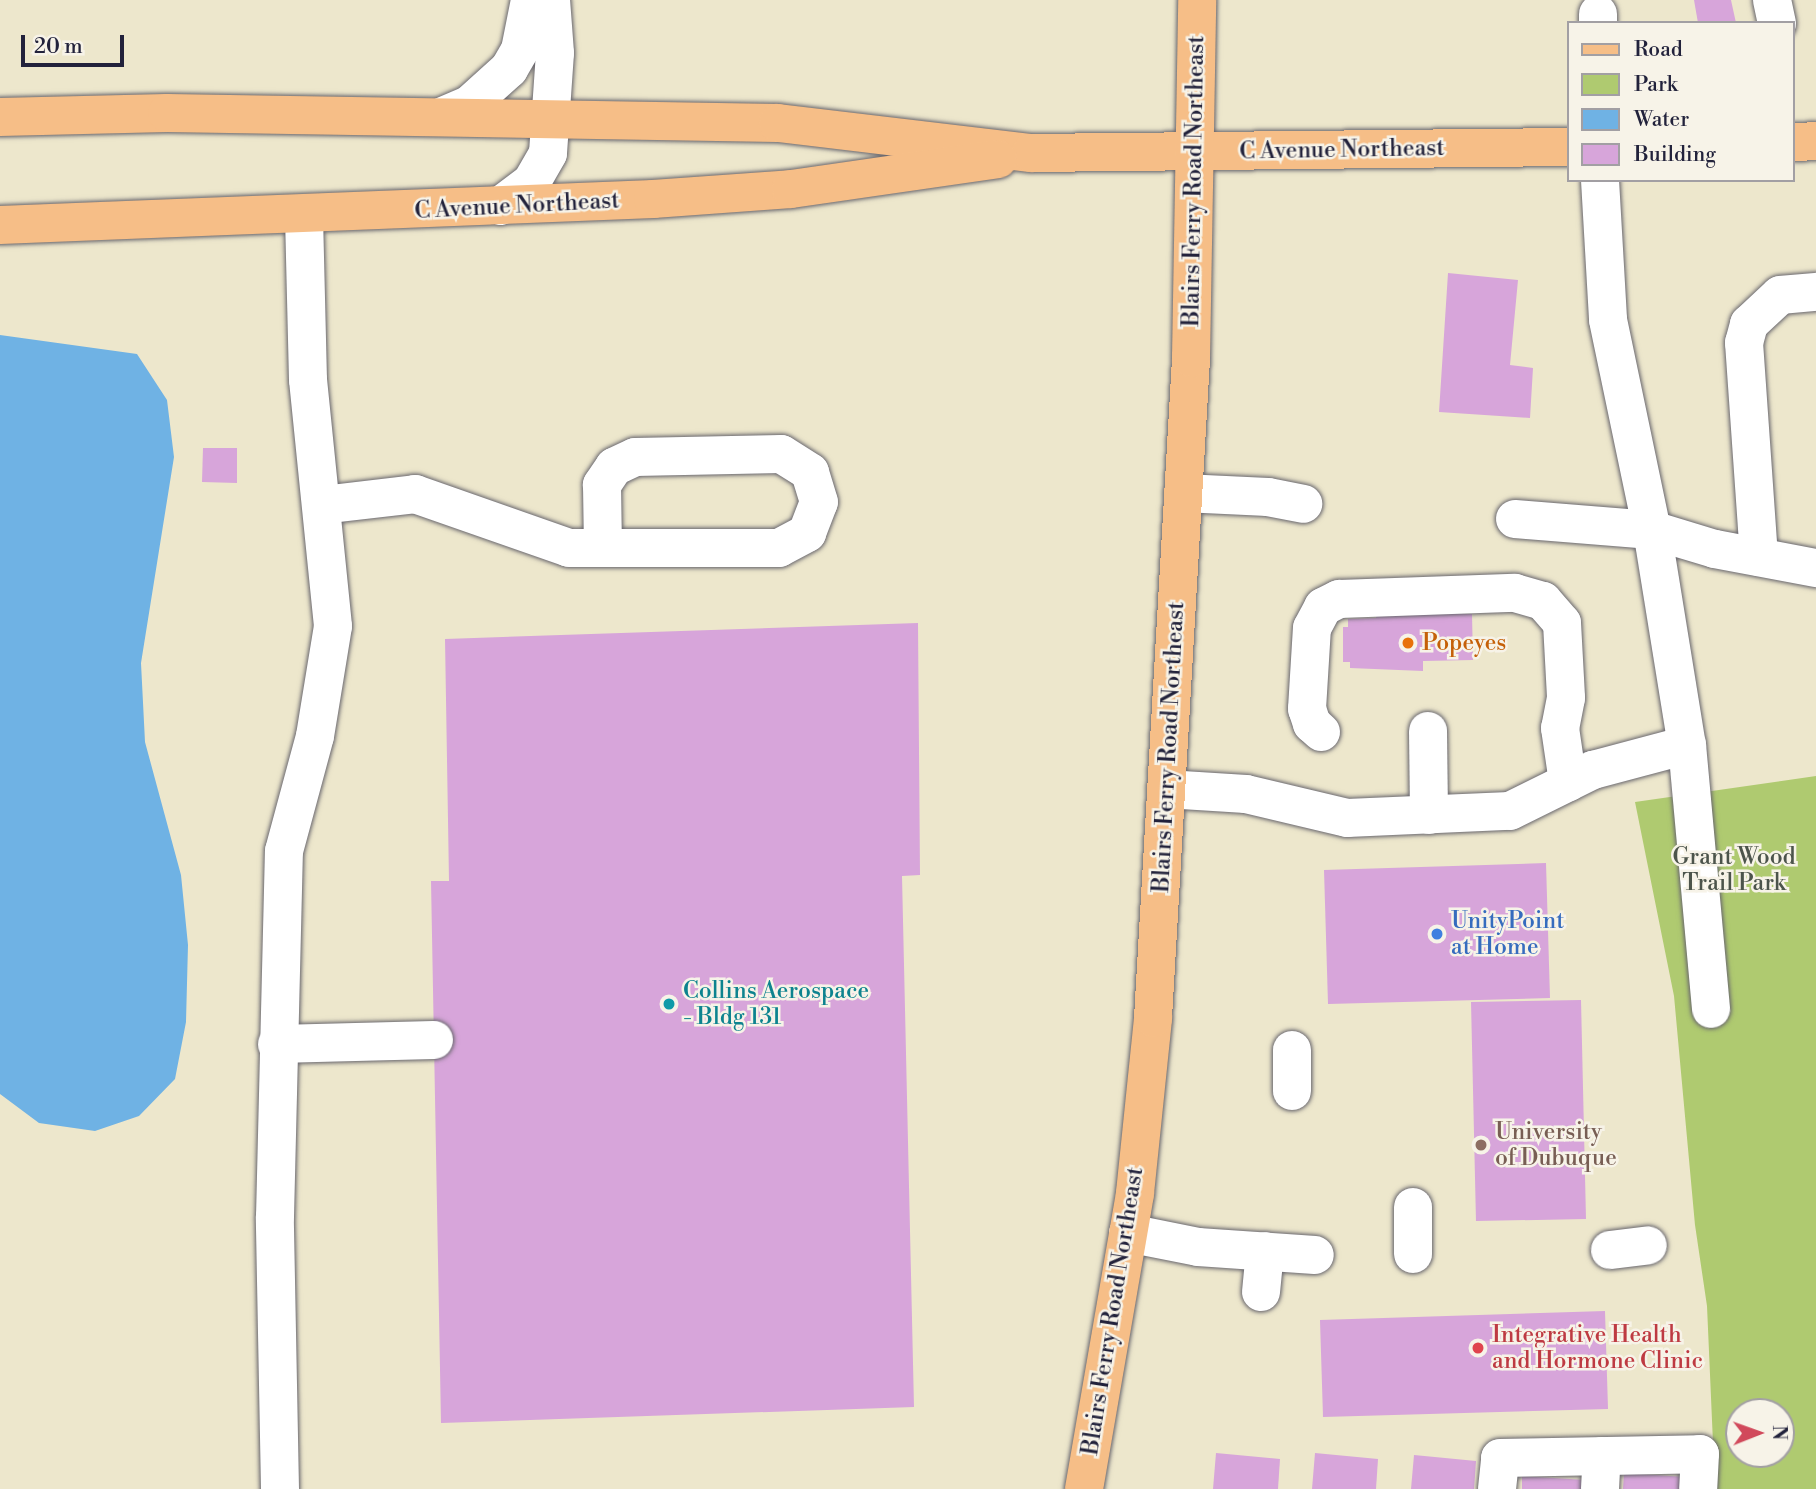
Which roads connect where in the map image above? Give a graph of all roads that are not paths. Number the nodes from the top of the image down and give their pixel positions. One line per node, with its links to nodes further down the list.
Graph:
1 (530, 0): 6 (street)
2 (551, 0): 7 (street)
3 (1197, 0): 12 (main road, Blairs Ferry Road Northeast)
4 (1772, 0): 5 (street)
5 (1777, 21)
6 (443, 116): 7 (main road, C Avenue Northeast); 8 (main road, C Avenue Northeast)
7 (553, 116): 13 (main road, C Avenue Northeast); 15 (street)
8 (0, 117)
9 (1816, 141): 10 (main road)
10 (1795, 142)
11 (1568, 147): 12 (main road, C Avenue Northeast)
12 (1194, 152): 13 (main road, C Avenue Northeast); 19 (main road, Blairs Ferry Road Northeast)
13 (1031, 153): 15 (main road, C Avenue Northeast)
14 (1600, 182): 23 (street)
15 (500, 206): 16 (main road, C Avenue Northeast)
16 (304, 217): 17 (main road, C Avenue Northeast); 21 (street)
17 (0, 225)
18 (1816, 292): 25 (street)
19 (1183, 493): 20 (street); 31 (main road, Blairs Ferry Road Northeast)
20 (1303, 504)
21 (322, 505): 24 (street); 35 (street)
22 (1515, 519): 23 (street)
23 (1652, 530): 25 (street); 29 (street)
24 (603, 548): 24 (street)
25 (1759, 557): 26 (street)
26 (1816, 568)
27 (1428, 730): 32 (street)
28 (1321, 732): 30 (street)
29 (1686, 735): 30 (street); 33 (street)
30 (1568, 782): 32 (street)
31 (1166, 789): 32 (street); 39 (main road, Blairs Ferry Road Northeast)
32 (1429, 815)
33 (1711, 1009)
34 (434, 1040): 35 (street)
35 (277, 1044): 47 (street)
36 (1292, 1050): 37 (street)
37 (1292, 1091)
38 (1413, 1206): 43 (street)
39 (1128, 1233): 42 (street); 48 (main road, Blairs Ferry Road Northeast)
40 (1648, 1245): 41 (street)
41 (1610, 1250)
42 (1265, 1251): 44 (street); 45 (street)
43 (1413, 1254)
44 (1315, 1255)
45 (1261, 1292)
46 (1601, 1472): 49 (street); 50 (street)
47 (280, 1489)
48 (1084, 1489)
49 (1497, 1489)
50 (1698, 1489)

